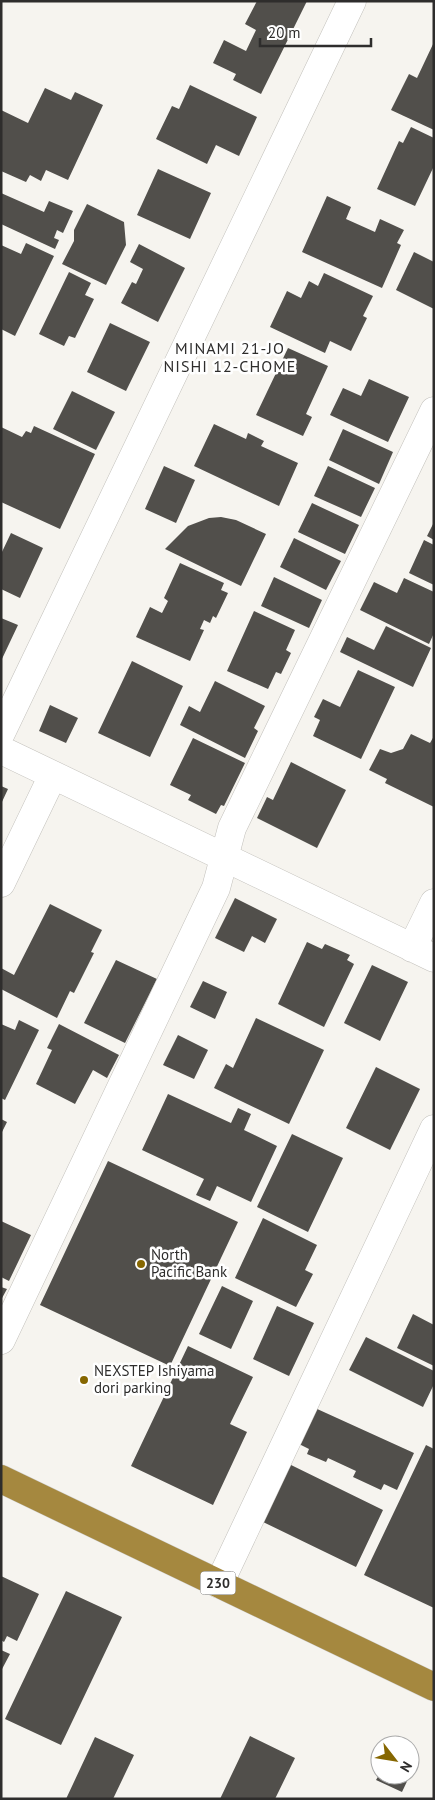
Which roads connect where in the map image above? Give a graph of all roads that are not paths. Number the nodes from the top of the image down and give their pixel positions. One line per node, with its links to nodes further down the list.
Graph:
1 (352, 1): 3 (street)
2 (434, 411): 6 (street)
3 (1, 733)
4 (1, 750): 5 (street)
5 (53, 775): 6 (street); 7 (street)
6 (225, 858): 9 (street); 11 (street)
7 (1, 883)
8 (434, 903): 9 (street)
9 (423, 953)
10 (434, 1129): 13 (street)
11 (1, 1340)
12 (4, 1487): 13 (highway, 230)
13 (220, 1584): 14 (highway, 230)
14 (434, 1687)

